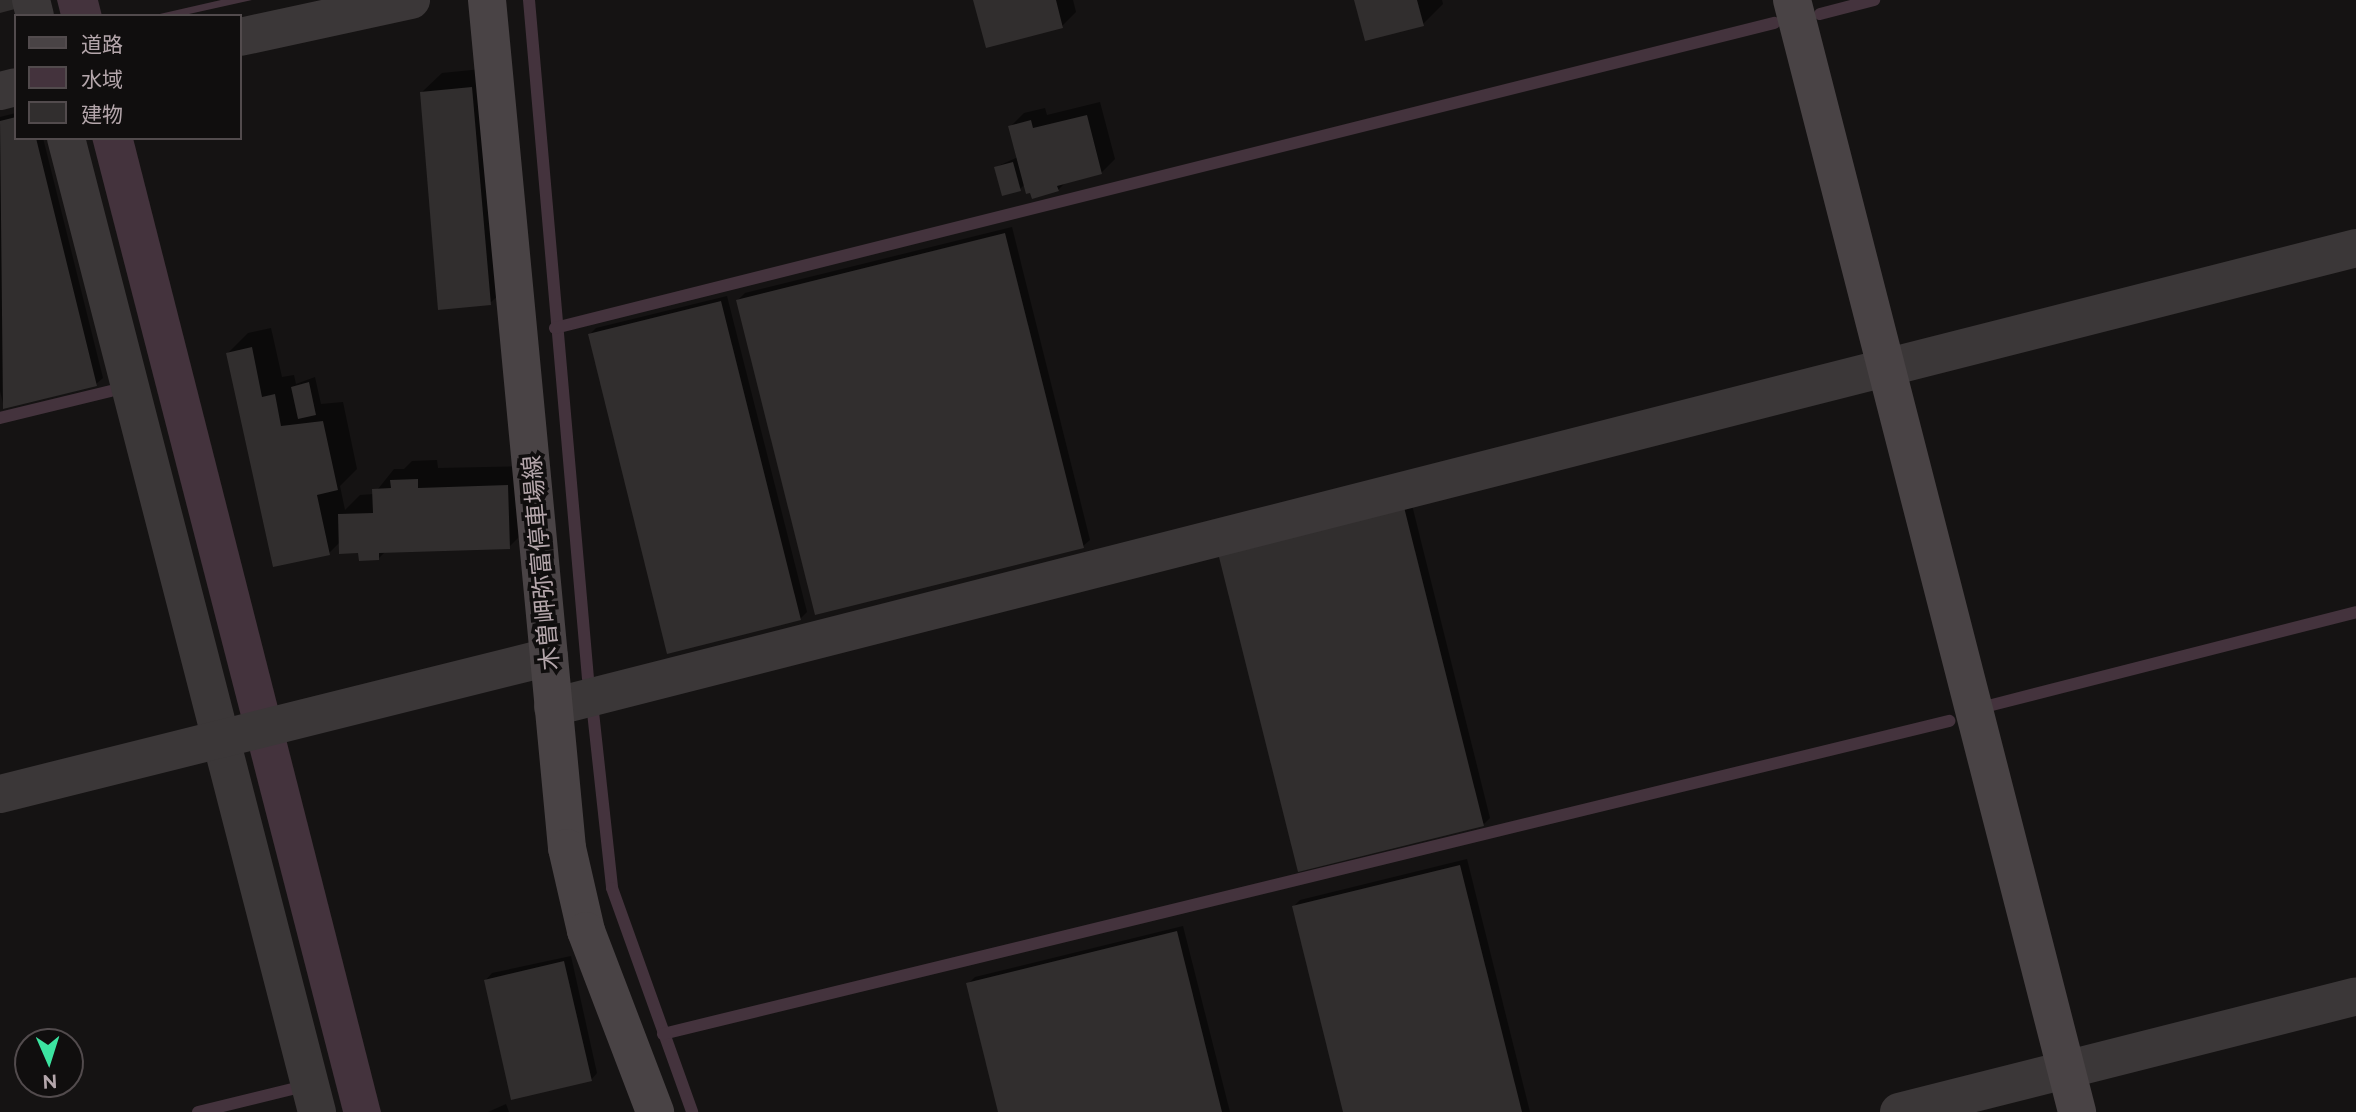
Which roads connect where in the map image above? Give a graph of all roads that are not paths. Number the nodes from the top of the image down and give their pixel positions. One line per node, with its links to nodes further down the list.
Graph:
1 (411, 0): 4 (street)
2 (487, 0): 8 (street, 木曽岬弥富停車場線)
3 (1792, 0): 7 (street)
4 (242, 37)
5 (67, 140): 10 (street)
6 (2356, 248): 7 (street)
7 (1884, 369): 9 (street); 13 (street)
8 (549, 657): 9 (street, 木曽岬弥富停車場線); 10 (street)
9 (553, 707): 15 (street, 木曽岬弥富停車場線)
10 (230, 737): 11 (street); 14 (street)
11 (0, 794)
12 (2356, 996): 13 (street)
13 (2067, 1069): 16 (street); 17 (street)
14 (317, 1112)
15 (655, 1112)
16 (1899, 1112)
17 (2077, 1112)

